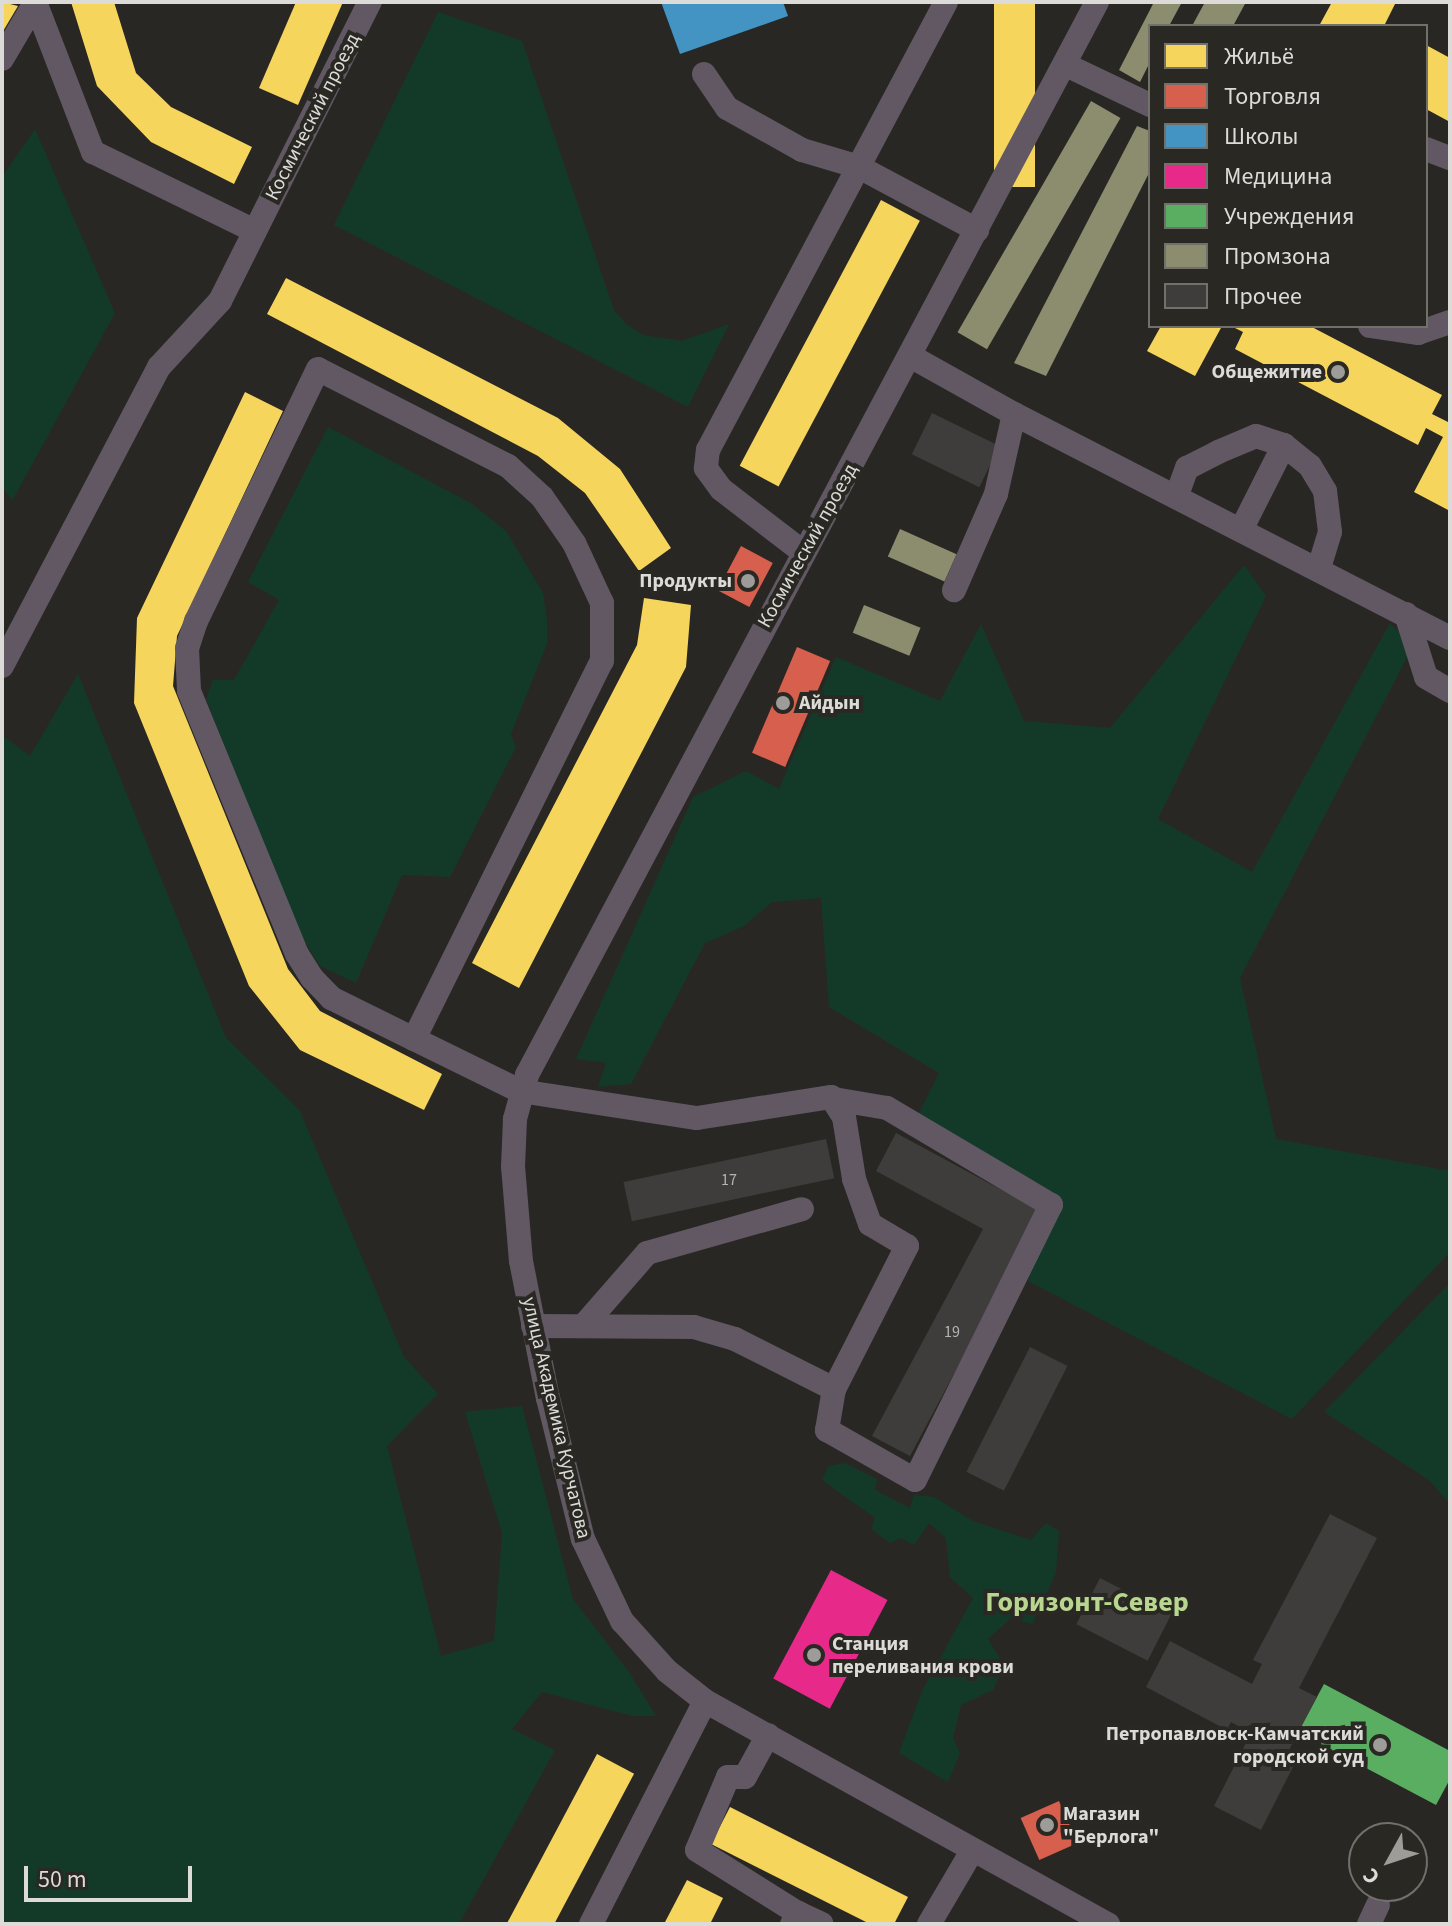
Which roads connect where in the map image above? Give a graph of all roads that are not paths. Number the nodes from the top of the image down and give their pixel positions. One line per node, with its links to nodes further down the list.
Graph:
1 (35, 2): 5 (street); 13 (street)
2 (370, 2): 13 (street, Космический проезд)
3 (946, 2): 11 (street)
4 (1097, 2): 6 (street, Космический проезд)
5 (2, 59)
6 (1066, 65): 8 (street); 12 (street, Космический проезд)
7 (704, 74): 11 (street)
8 (1148, 104)
9 (1428, 150): 10 (street)
10 (1450, 158)
11 (859, 167): 12 (street); 21 (street)
12 (977, 230): 16 (street, Космический проезд)
13 (255, 231): 26 (street, Космический проезд)
14 (1450, 322): 15 (street)
15 (1384, 328)
16 (912, 357): 17 (street); 21 (street, Космический проезд)
17 (1014, 414): 19 (street); 23 (street)
18 (1284, 445): 19 (street); 20 (street); 22 (street)
19 (1177, 495): 20 (street)
20 (1242, 528): 22 (street)
21 (803, 552): 29 (street, Космический проезд)
22 (1319, 567): 24 (street)
23 (954, 590)
24 (1406, 614): 25 (street); 27 (street)
25 (1450, 638)
26 (2, 666)
27 (1450, 691)
28 (414, 1039): 28 (street); 29 (street)
29 (520, 1091): 30 (street); 33 (street, улица Академика Курчатова)
30 (834, 1099): 34 (street); 34 (street)
31 (802, 1209): 32 (street)
32 (586, 1323): 33 (street); 34 (street)
33 (533, 1326): 35 (street, улица Академика Курчатова)
34 (834, 1389)
35 (705, 1701): 36 (street, улица Академика Курчатова); 39 (street)
36 (768, 1735): 37 (street, улица Академика Курчатова); 38 (street)
37 (972, 1851): 41 (street); 42 (street, улица Академика Курчатова)
38 (795, 1918): 40 (street)
39 (591, 1924)
40 (822, 1924)
41 (929, 1924)
42 (1108, 1924)

